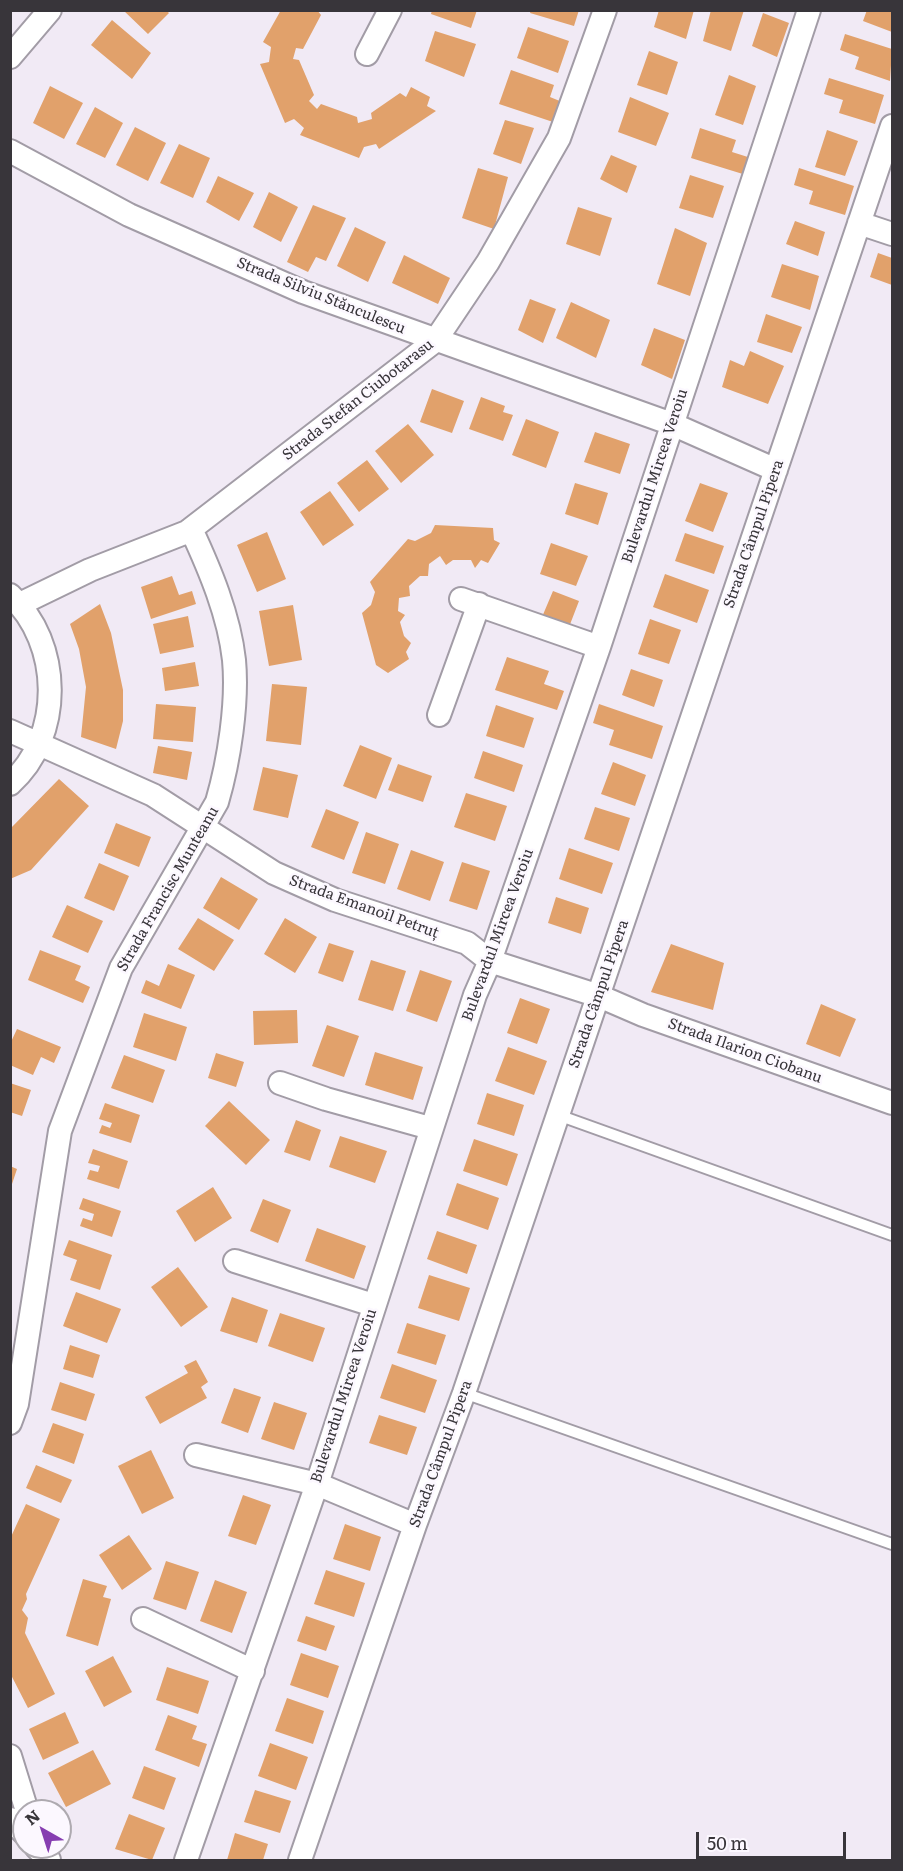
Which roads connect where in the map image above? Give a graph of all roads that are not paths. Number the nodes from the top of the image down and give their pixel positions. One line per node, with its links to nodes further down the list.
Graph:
1 (50, 10): 6 (street)
2 (390, 10): 5 (street)
3 (605, 10): 11 (street, Strada Stefan Ciubotarasu)
4 (809, 10): 12 (street, Bulevardul Mircea Veroiu)
5 (367, 54)
6 (10, 57)
7 (892, 126): 9 (street, Strada Câmpul Pipera)
8 (10, 151): 11 (street, Strada Silviu Stănculescu)
9 (859, 223): 10 (street); 13 (street, Strada Câmpul Pipera)
10 (892, 234)
11 (435, 341): 12 (street, Strada Silviu Stănculescu); 14 (street, Strada Stefan Ciubotarasu)
12 (672, 424): 13 (street, Strada Silviu Stănculescu); 16 (street, Bulevardul Mircea Veroiu)
13 (776, 470): 23 (street, Strada Câmpul Pipera)
14 (191, 529): 15 (street, Strada Stefan Ciubotarasu); 21 (street, Strada Francisc Munteanu)
15 (15, 599): 19 (street)
16 (599, 647): 17 (street); 22 (street, Bulevardul Mircea Veroiu)
17 (439, 715)
18 (10, 731): 19 (street, Strada Emanoil Petruț)
19 (39, 744): 20 (street); 21 (street, Strada Emanoil Petruț)
20 (10, 784)
21 (202, 825): 22 (street, Strada Emanoil Petruț); 32 (street, Strada Francisc Munteanu)
22 (490, 961): 23 (street, Strada Emanoil Petruț); 27 (street, Bulevardul Mircea Veroiu)
23 (599, 996): 25 (street, Strada Ilarion Ciobanu); 26 (street, Strada Câmpul Pipera)
24 (280, 1083): 27 (street)
25 (892, 1103)
26 (558, 1115): 28 (lane); 31 (street, Strada Câmpul Pipera)
27 (430, 1128): 30 (street, Bulevardul Mircea Veroiu)
28 (892, 1235)
29 (235, 1261): 30 (street)
30 (373, 1305): 34 (street, Bulevardul Mircea Veroiu)
31 (464, 1393): 35 (street, Strada Câmpul Pipera); 36 (lane)
32 (10, 1423)
33 (196, 1455): 34 (street)
34 (317, 1484): 35 (street); 38 (street, Bulevardul Mircea Veroiu)
35 (415, 1525): 42 (street, Strada Câmpul Pipera)
36 (892, 1544)
37 (143, 1619): 38 (street)
38 (253, 1671): 41 (street, Bulevardul Mircea Veroiu)
39 (10, 1756): 40 (street)
40 (23, 1799)
41 (186, 1860)
42 (300, 1860)

